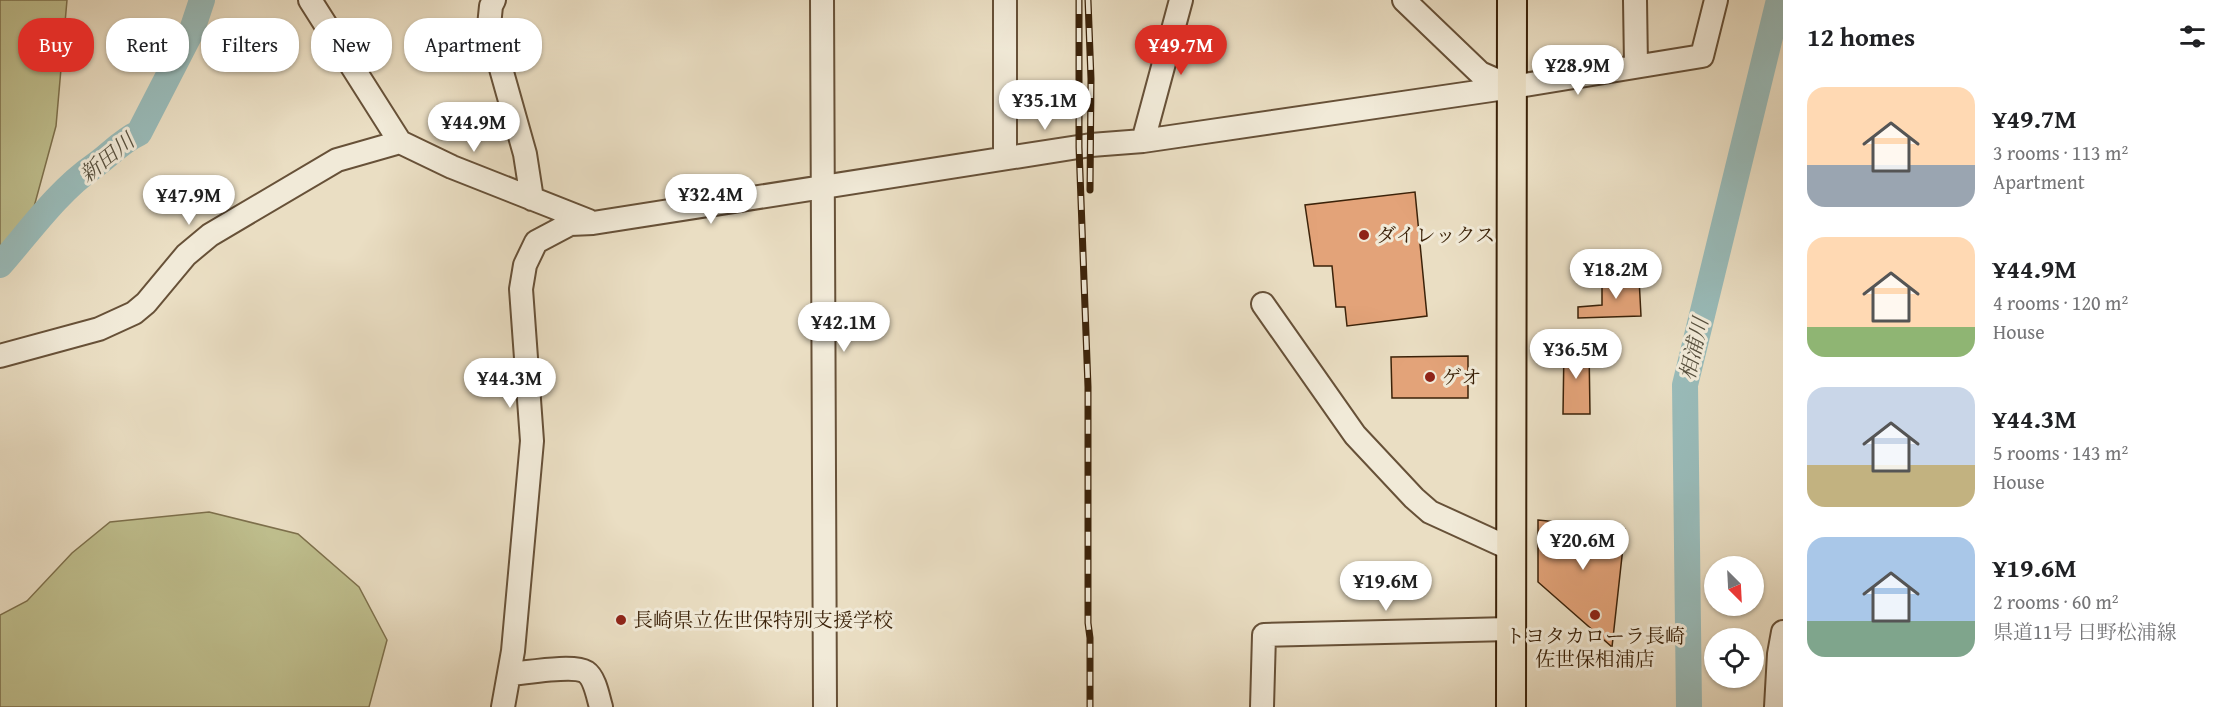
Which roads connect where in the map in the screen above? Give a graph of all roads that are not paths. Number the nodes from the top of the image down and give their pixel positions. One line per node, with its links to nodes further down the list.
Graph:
1 (310, 0): 13 (street)
2 (494, 0): 16 (street)
3 (822, 0): 15 (street)
4 (1005, 0): 14 (street)
5 (1181, 0): 12 (street)
6 (1404, 0): 11 (street)
7 (1512, 0): 11 (main road)
8 (1635, 0): 10 (street)
9 (1716, 0): 10 (street)
10 (1636, 65): 11 (street)
11 (1512, 87): 12 (street); 20 (main road)
12 (1143, 141): 14 (street)
13 (400, 142): 16 (street); 19 (street)
14 (1005, 158): 15 (street)
15 (824, 188): 17 (street); 26 (street)
16 (532, 199): 17 (street)
17 (593, 223): 23 (street)
18 (1263, 304): 20 (street)
19 (0, 356)
20 (1511, 549): 21 (main road)
21 (1510, 629): 27 (street); 28 (main road)
22 (1783, 632): 29 (street)
23 (508, 674): 24 (street); 25 (street)
24 (503, 707)
25 (602, 707)
26 (823, 707)
27 (1262, 707)
28 (1511, 707)
29 (1776, 707)

